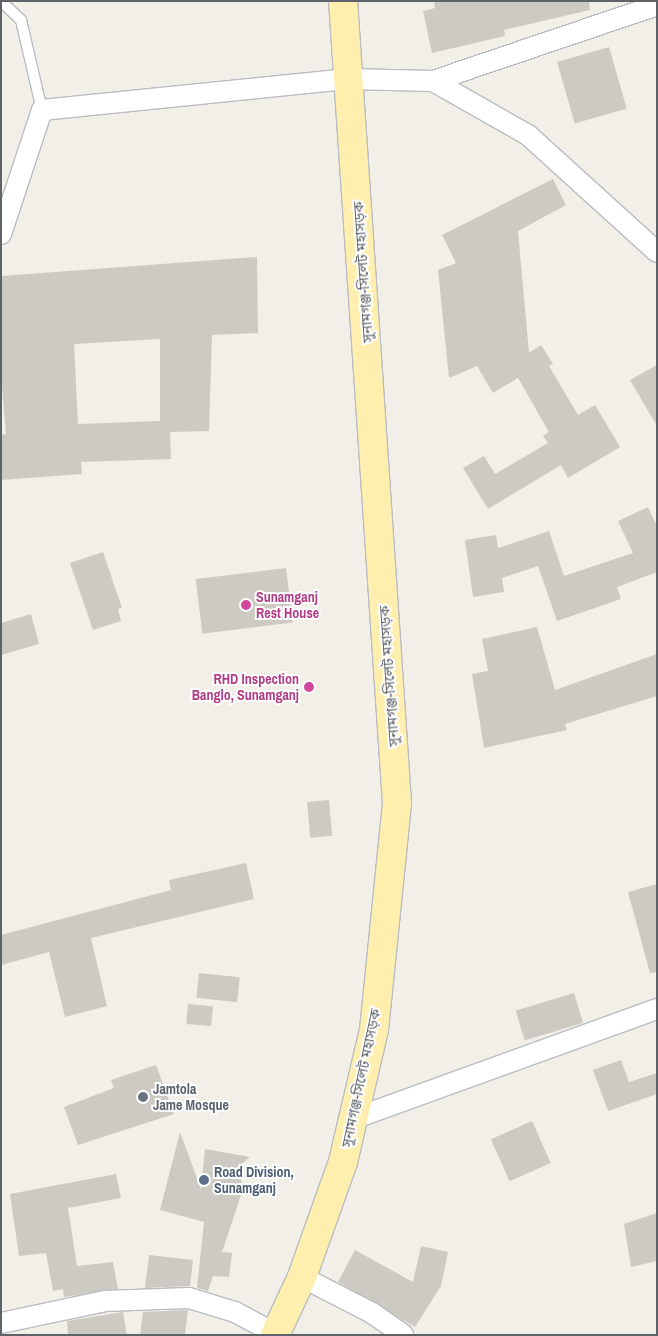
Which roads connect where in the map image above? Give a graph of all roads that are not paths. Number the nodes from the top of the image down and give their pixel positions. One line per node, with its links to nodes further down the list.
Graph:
1 (1, 1): 6 (lane)
2 (343, 1): 4 (main road, সুনামগঞ্জ-সিলেট মহাসড়ক)
3 (657, 5): 5 (street)
4 (348, 78): 5 (street); 6 (street); 10 (main road, সুনামগঞ্জ-সিলেট মহাসড়ক)
5 (433, 81): 8 (street)
6 (42, 110): 7 (street)
7 (1, 234)
8 (657, 252)
9 (657, 1009): 10 (street)
10 (353, 1119): 11 (main road, সুনামগঞ্জ-সিলেট মহাসড়ক)
11 (302, 1277): 13 (main road, সুনামগঞ্জ-সিলেট মহাসড়ক); 14 (street)
12 (1, 1324): 13 (street)
13 (276, 1334)
14 (403, 1335)

